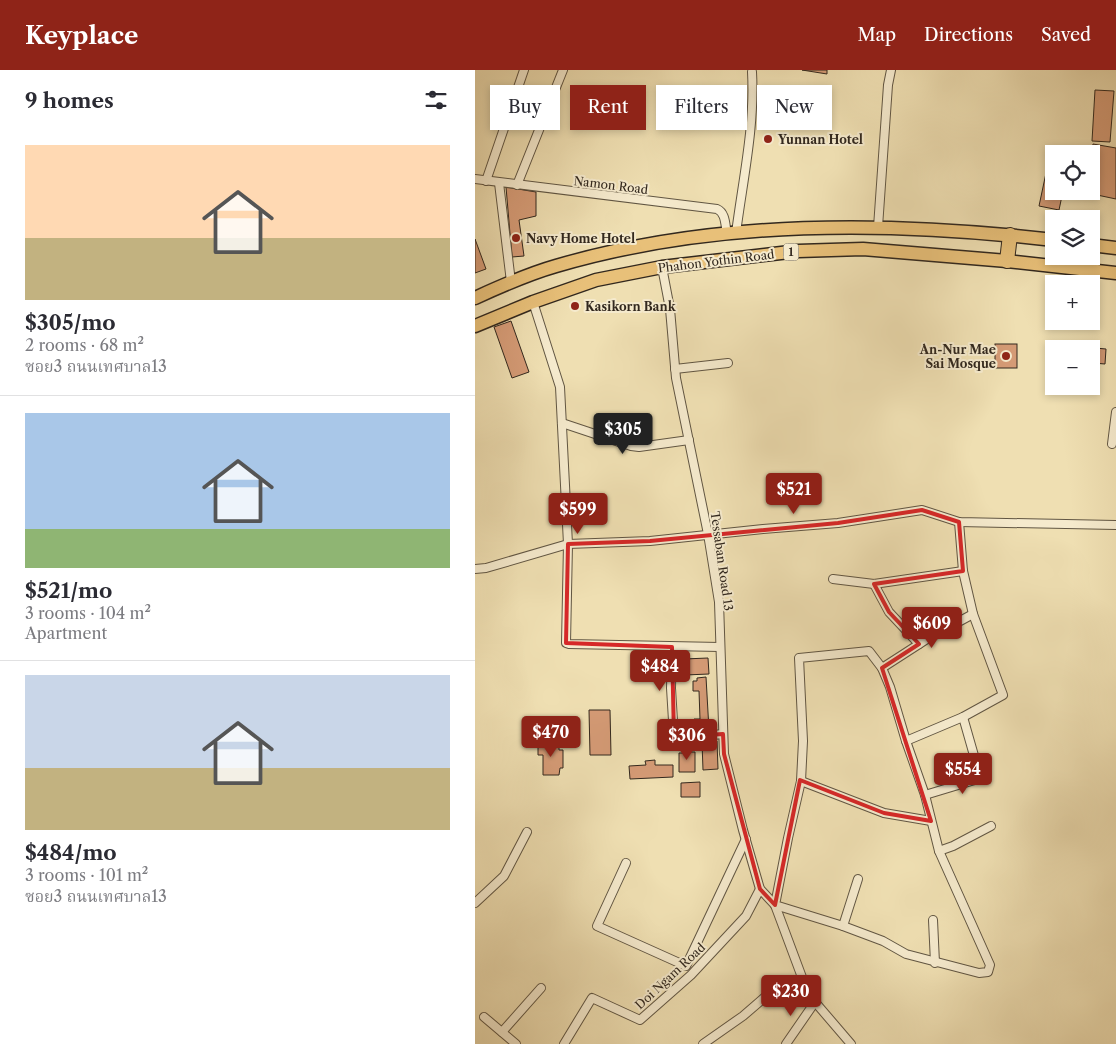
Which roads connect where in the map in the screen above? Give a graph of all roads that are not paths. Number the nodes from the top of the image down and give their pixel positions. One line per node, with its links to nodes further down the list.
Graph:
1 (523, 70): 6 (street)
2 (563, 70): 8 (street)
3 (891, 70): 9 (street)
4 (752, 72): 10 (street)
5 (475, 179): 6 (street, Namon Road)
6 (486, 181): 7 (street, Namon Road)
7 (499, 183): 8 (street, Namon Road); 18 (street)
8 (517, 185): 10 (street, Namon Road)
9 (878, 228): 10 (main road, Phahon Yothin Road / 1); 11 (main road, Phahon Yothin Road / 1)
10 (731, 233): 18 (main road, Phahon Yothin Road / 1)
11 (1009, 235): 12 (main road, Phahon Yothin Road / 1); 15 (highway)
12 (1045, 239)
13 (1100, 246): 14 (main road)
14 (1116, 248)
15 (1007, 261): 16 (main road, Phahon Yothin Road / 1); 17 (main road, Phahon Yothin Road / 1)
16 (661, 267): 20 (main road, Phahon Yothin Road / 1); 23 (street, Tessaban Road 13)
17 (1116, 273)
18 (511, 282): 19 (main road, Phahon Yothin Road / 1)
19 (475, 298)
20 (533, 302): 21 (main road, Phahon Yothin Road / 1); 25 (street)
21 (475, 326)
22 (728, 363): 23 (street)
23 (675, 369): 26 (street, Tessaban Road 13)
24 (1116, 412): 27 (street)
25 (562, 423): 26 (street); 31 (street)
26 (689, 440): 30 (street, Tessaban Road 13)
27 (1112, 444)
28 (959, 522): 29 (street); 30 (street); 33 (street)
29 (1116, 525)
30 (708, 534): 31 (street); 39 (street, Tessaban Road 13)
31 (567, 544): 32 (street); 38 (street)
32 (475, 569)
33 (963, 571): 35 (street); 36 (street)
34 (833, 579): 35 (street)
35 (873, 584): 37 (street)
36 (973, 614): 37 (street); 41 (street)
37 (919, 644): 40 (street)
38 (673, 647): 39 (street); 42 (street)
39 (720, 647): 42 (street, Tessaban Road 13)
40 (882, 668): 43 (street); 44 (street)
41 (963, 717): 43 (street); 45 (street)
42 (723, 734): 49 (street, Tessaban Road 13)
43 (906, 741): 45 (street)
44 (801, 781): 46 (street); 55 (street)
45 (925, 795): 46 (street)
46 (931, 821): 50 (street)
47 (991, 826): 50 (street)
48 (527, 832): 54 (street)
49 (746, 839): 51 (street); 53 (street, Tessaban Road 13)
50 (939, 851): 58 (street)
51 (626, 863)
52 (858, 879): 57 (street)
53 (760, 889): 55 (street); 65 (street, Doi Ngam Road)
54 (475, 904)
55 (775, 905): 57 (street); 60 (street)
56 (933, 920): 58 (street)
57 (843, 926): 58 (street)
58 (935, 963)
59 (541, 988): 63 (street)
60 (806, 988): 61 (street); 66 (street)
61 (815, 1002): 67 (street); 68 (street)
62 (484, 1017): 63 (street)
63 (501, 1032): 64 (street)
64 (516, 1044)
65 (565, 1044)
66 (703, 1044)
67 (786, 1044)
68 (851, 1044)

